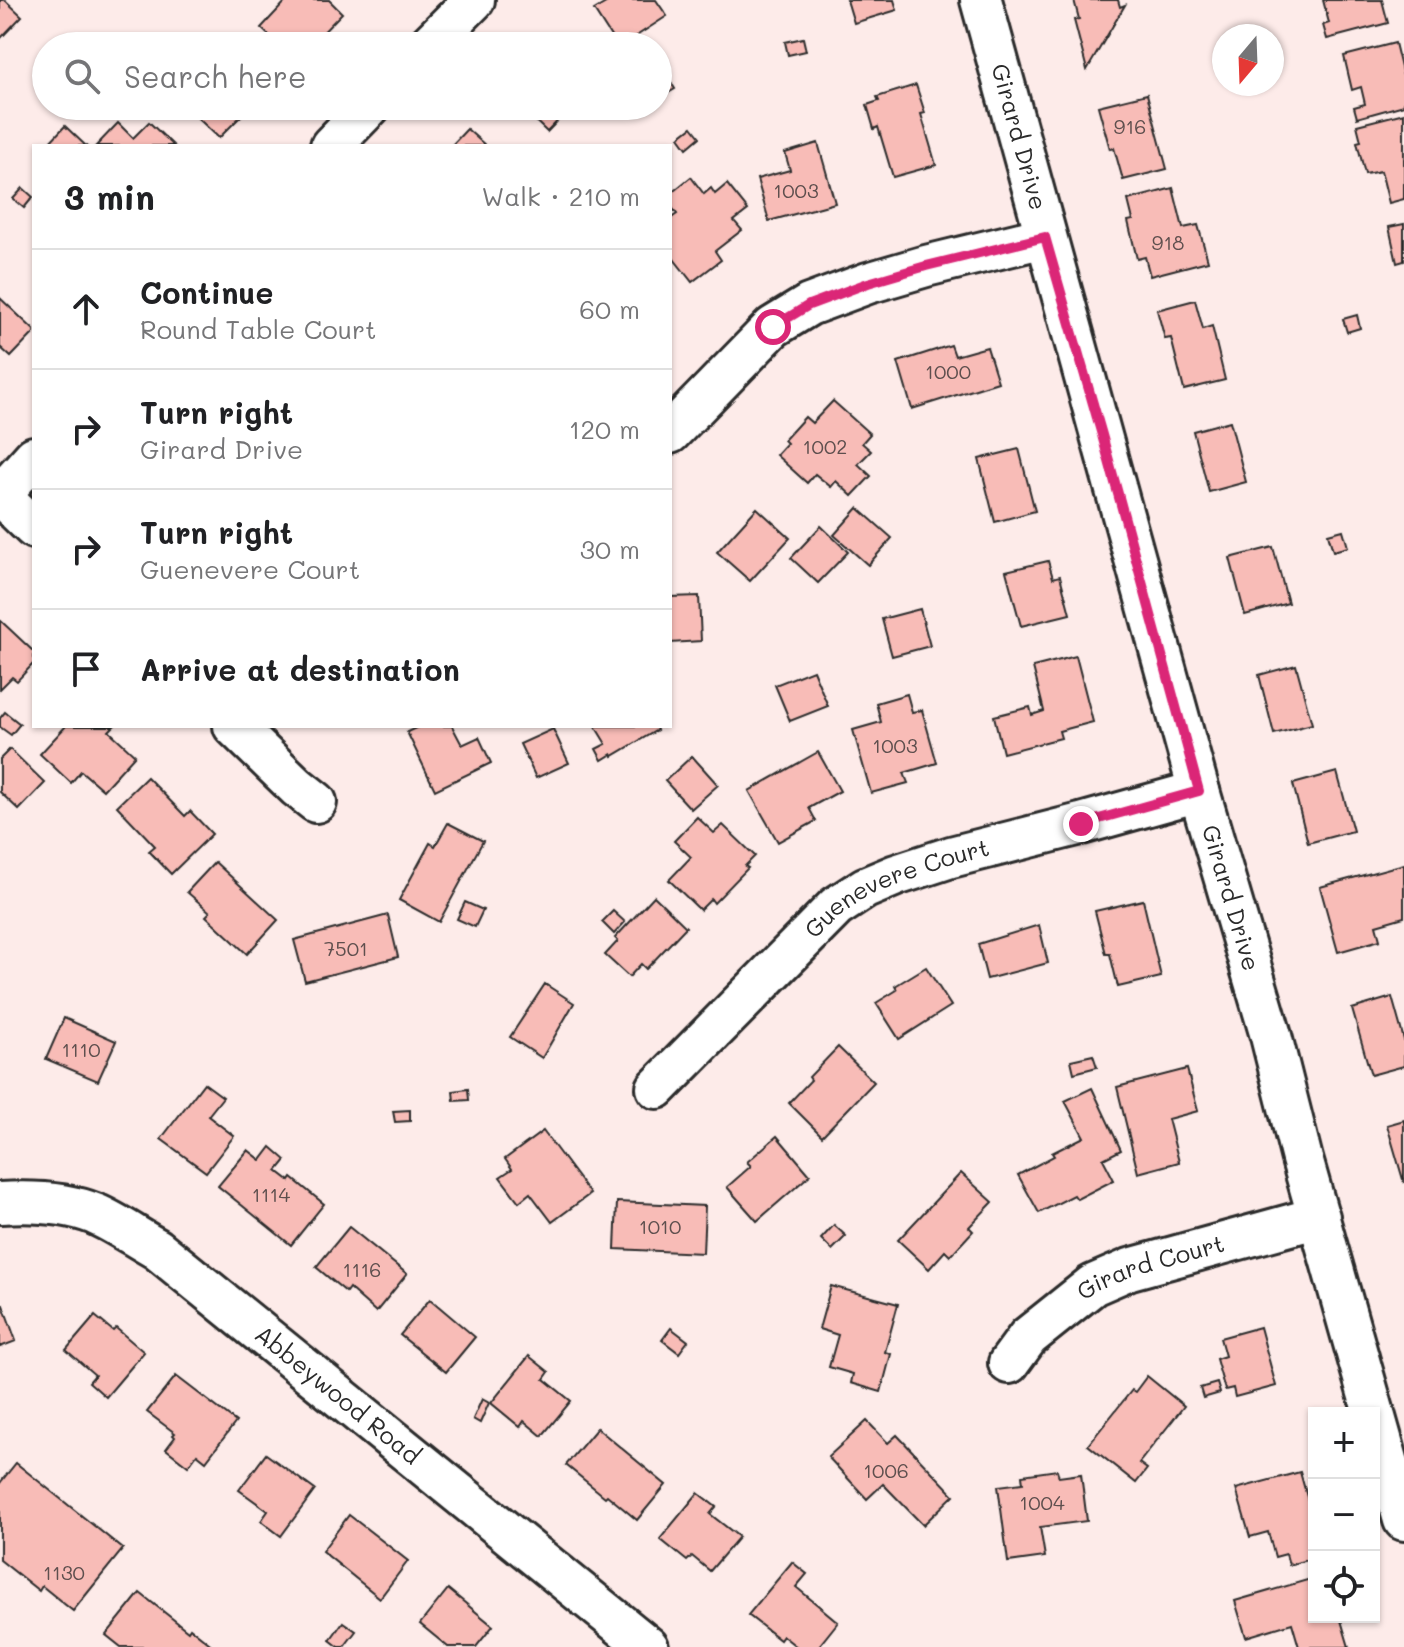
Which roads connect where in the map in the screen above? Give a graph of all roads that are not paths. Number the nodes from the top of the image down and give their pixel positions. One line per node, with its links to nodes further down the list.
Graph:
1 (474, 0): 3 (street)
2 (981, 0): 6 (street, Girard Drive)
3 (442, 32)
4 (356, 120): 5 (street)
5 (333, 144)
6 (1045, 237): 7 (street); 12 (street, Girard Drive)
7 (672, 431)
8 (32, 459): 9 (street)
9 (0, 495): 10 (street)
10 (32, 526)
11 (236, 728): 13 (street)
12 (1199, 791): 14 (street, Guenevere Court); 16 (street, Girard Drive)
13 (316, 802)
14 (657, 1088)
15 (0, 1203): 19 (street, Abbeywood Road)
16 (1319, 1217): 17 (street, Girard Court); 18 (street, Girard Drive)
17 (1009, 1363)
18 (1404, 1520)
19 (648, 1647)

